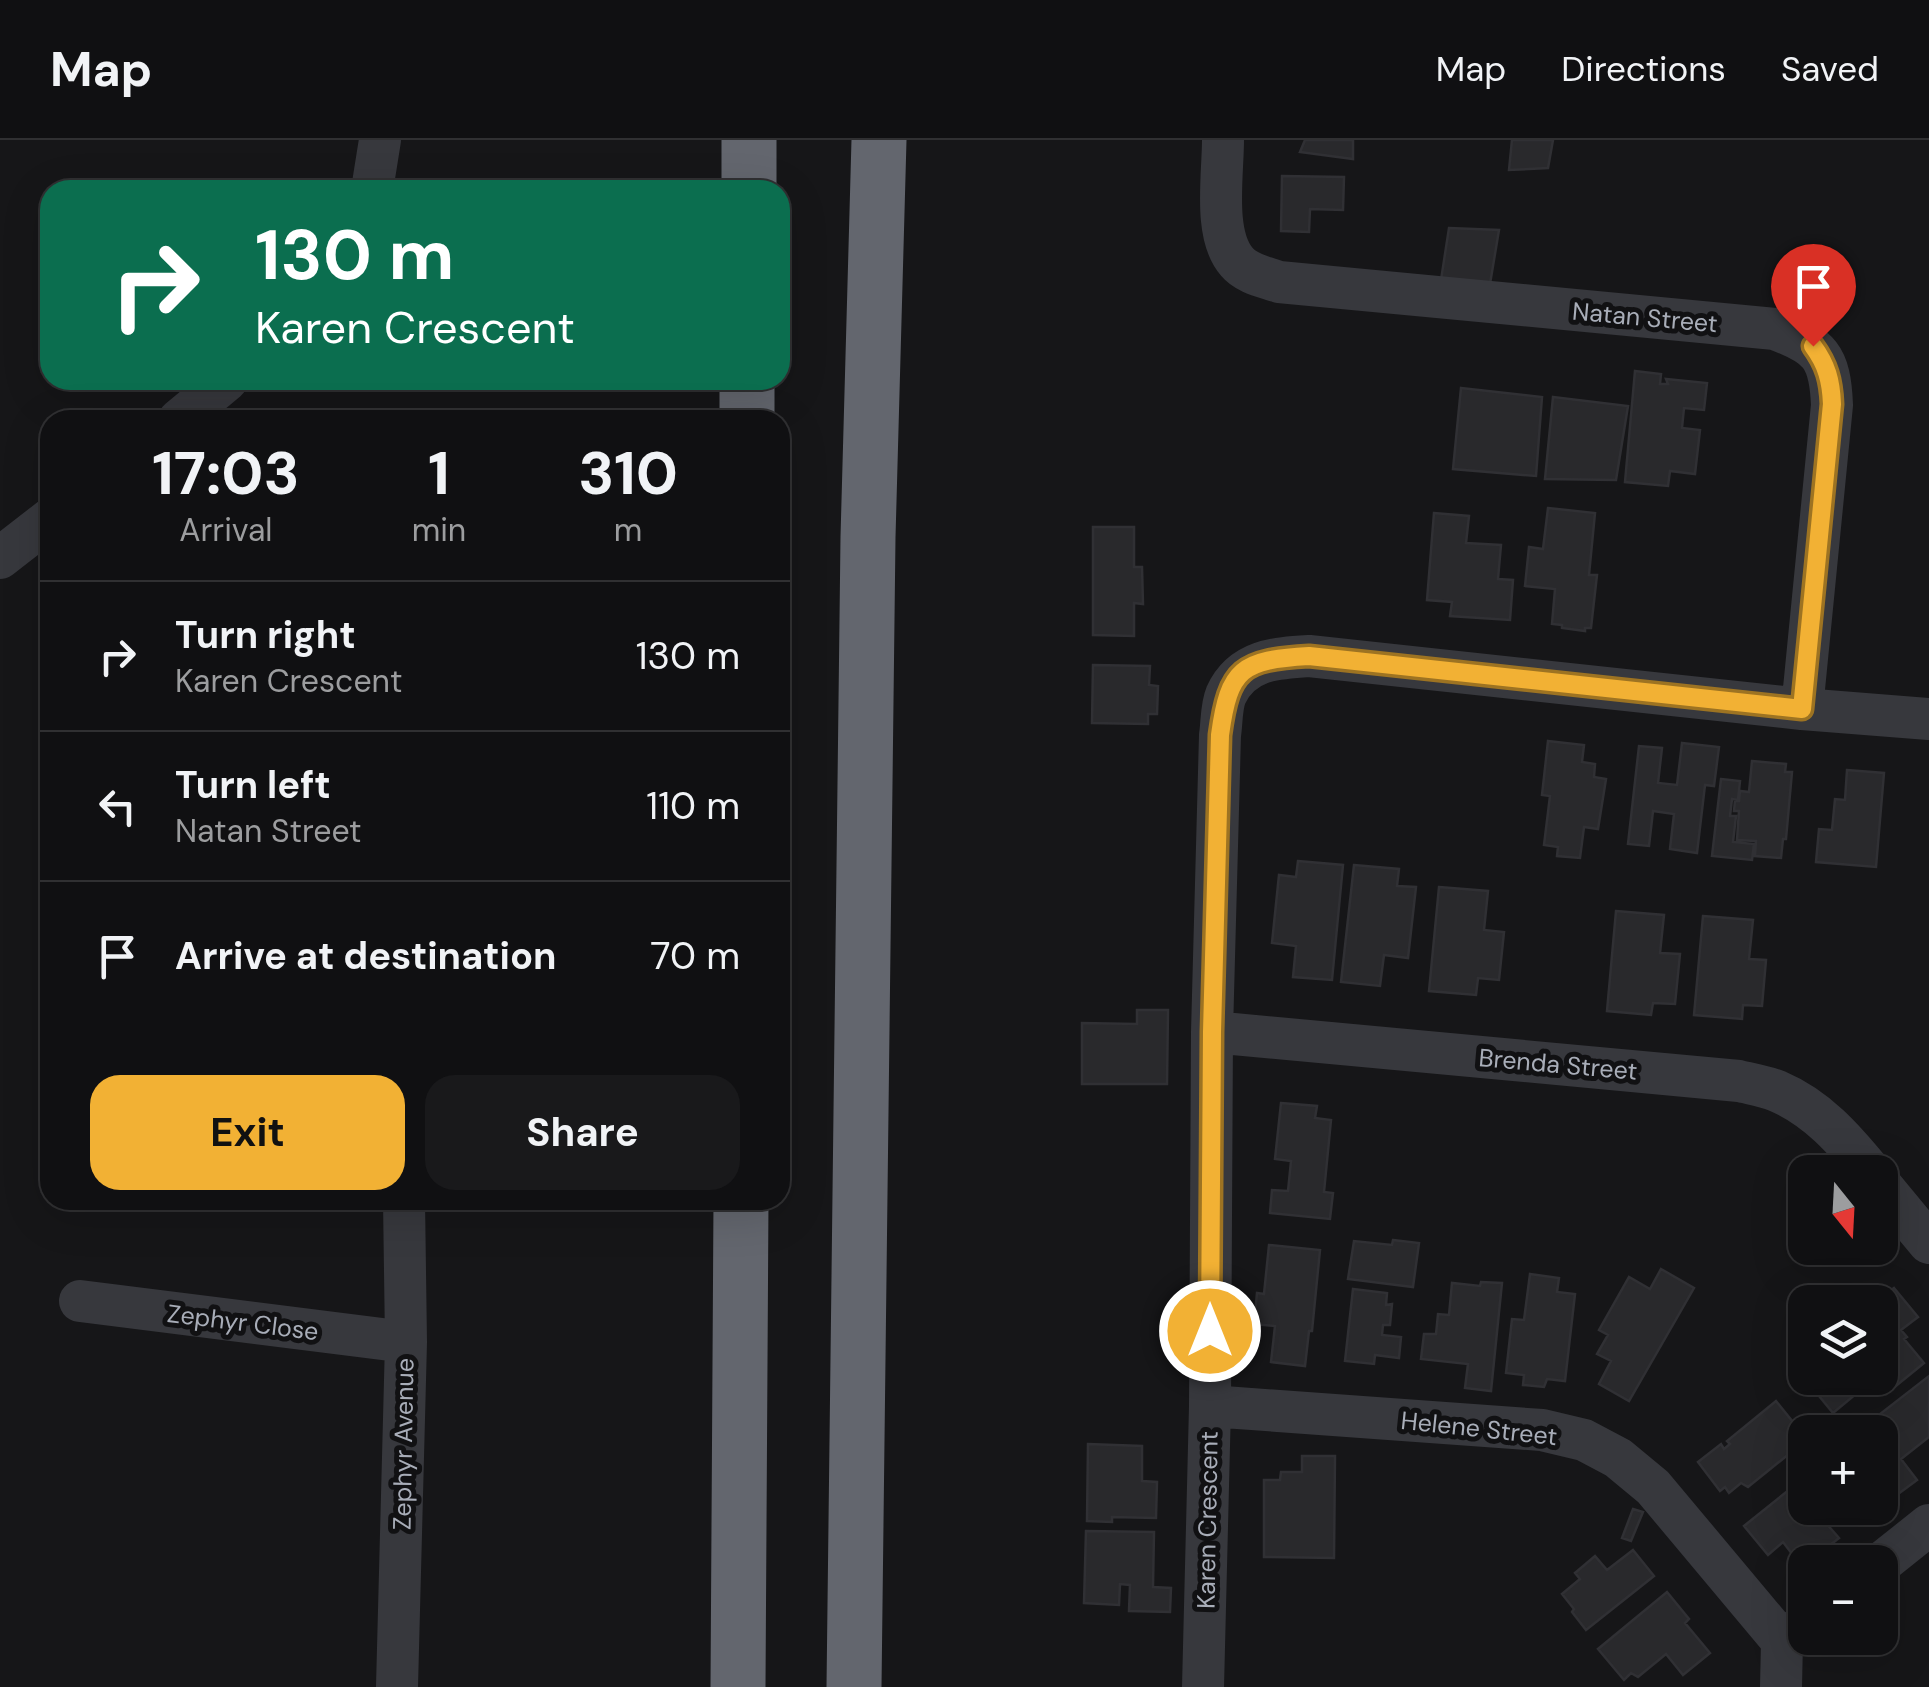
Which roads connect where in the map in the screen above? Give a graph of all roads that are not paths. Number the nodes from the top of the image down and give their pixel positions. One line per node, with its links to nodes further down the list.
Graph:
1 (380, 140): 5 (street)
2 (750, 140): 6 (highway)
3 (878, 140): 28 (highway)
4 (1223, 140): 11 (street, Natan Street)
5 (374, 180)
6 (749, 180)
7 (215, 390): 8 (street)
8 (191, 410)
9 (40, 527): 10 (street)
10 (0, 558)
11 (1802, 709): 12 (street, Karen Crescent); 13 (street, Karen Crescent)
12 (1929, 719)
13 (1212, 1032): 14 (street, Brenda Street); 21 (street, Karen Crescent)
14 (1857, 1155)
15 (1898, 1206): 18 (street)
16 (404, 1210): 20 (street, Zephyr Avenue)
17 (741, 1210): 27 (highway)
18 (1929, 1243)
19 (80, 1302): 20 (street, Zephyr Close)
20 (406, 1342): 26 (street, Zephyr Avenue)
21 (1210, 1406): 24 (street, Helene Street); 29 (street, Karen Crescent)
22 (1929, 1525): 23 (street)
23 (1898, 1550)
24 (1788, 1626)
25 (1789, 1655): 30 (street)
26 (397, 1687)
27 (738, 1687)
28 (854, 1687)
29 (1203, 1687)
30 (1781, 1687)

